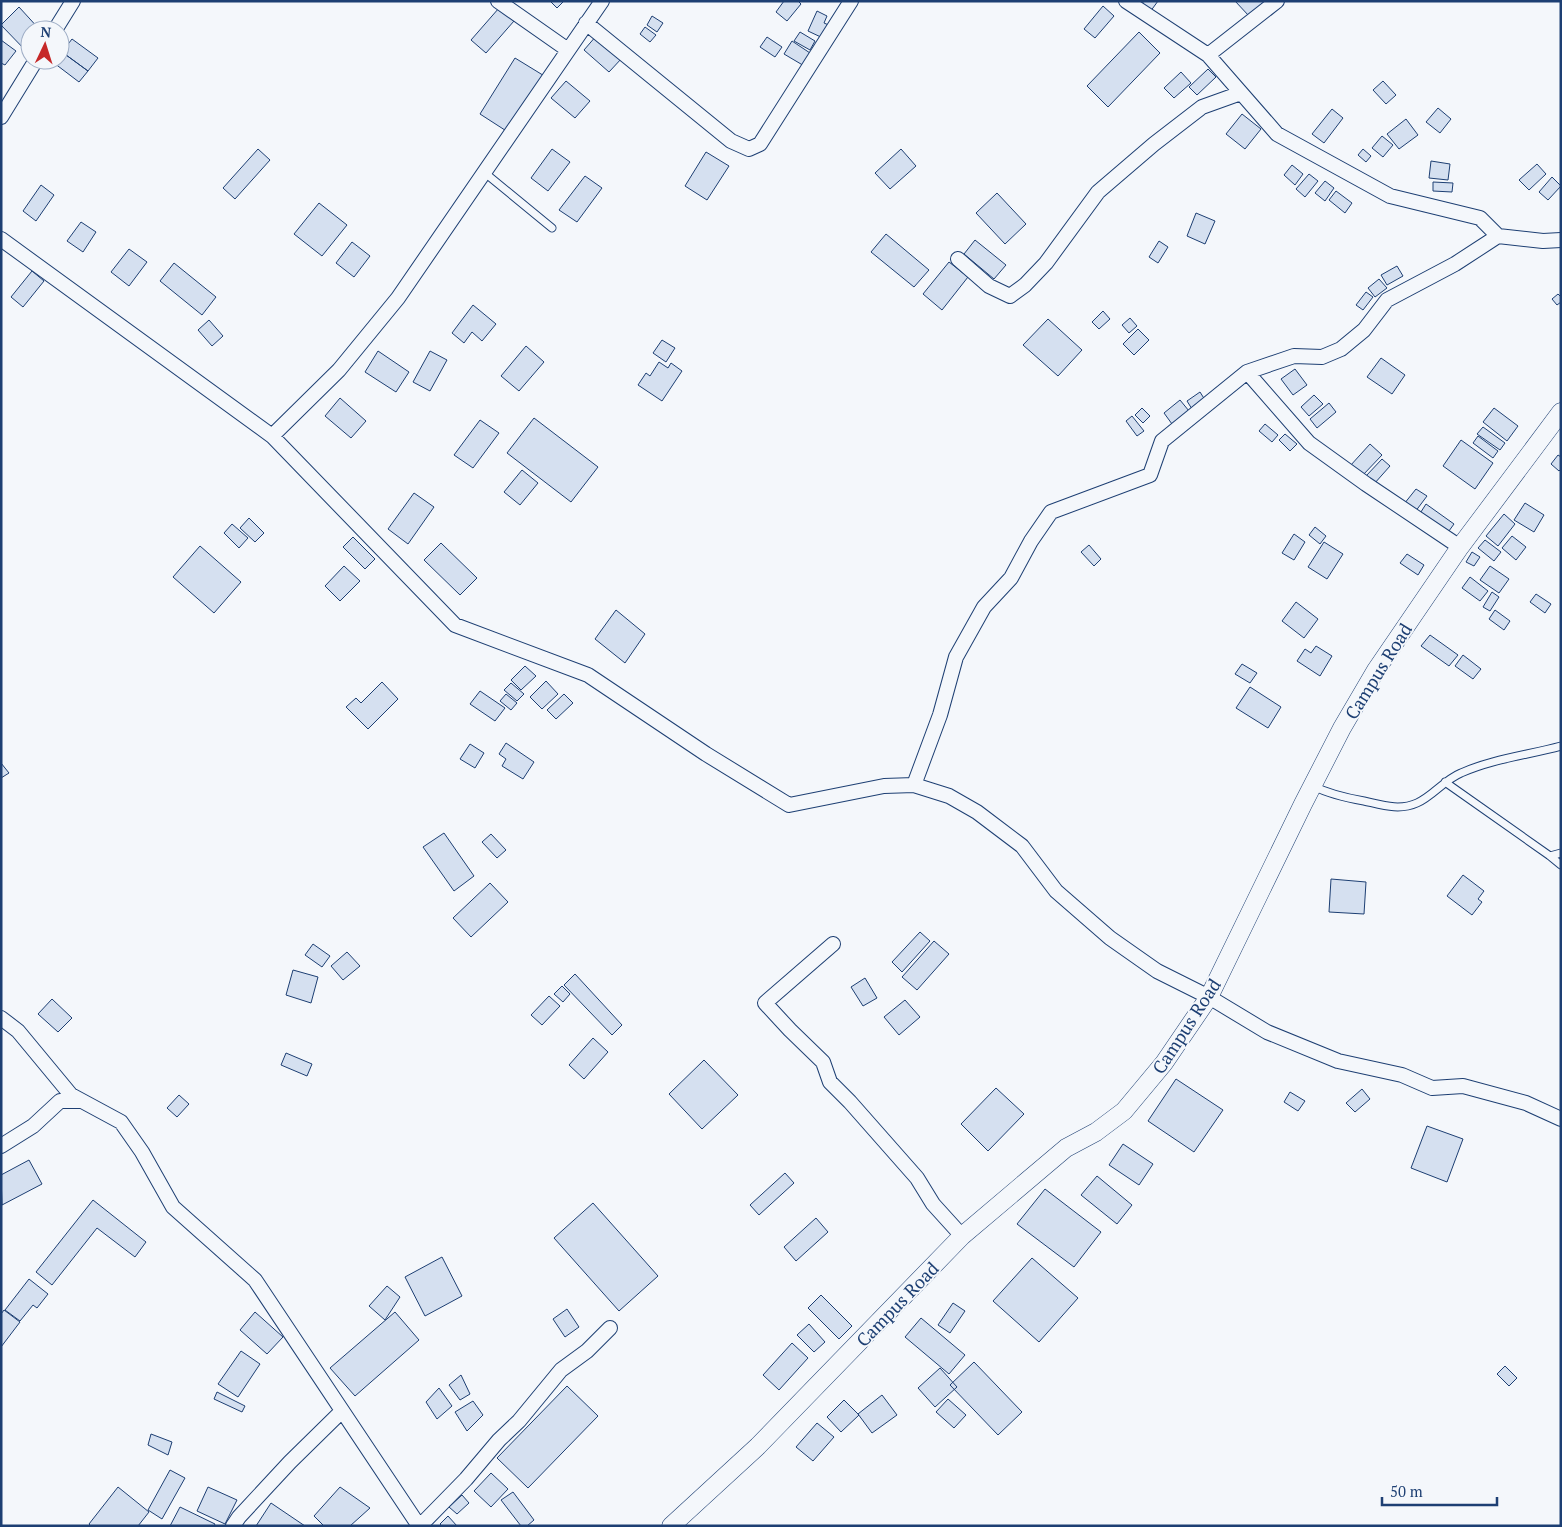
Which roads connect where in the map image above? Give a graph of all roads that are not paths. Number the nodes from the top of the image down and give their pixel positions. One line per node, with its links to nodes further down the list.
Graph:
1 (72, 1): 7 (street)
2 (498, 1): 9 (street)
3 (602, 1): 8 (street)
4 (852, 1): 8 (street)
5 (1126, 1): 10 (street)
6 (1277, 1): 10 (street)
7 (61, 20)
8 (586, 23): 9 (street)
9 (568, 50): 14 (street)
10 (1208, 55): 12 (street)
11 (30, 70): 13 (street)
12 (1241, 93): 16 (street); 19 (street)
13 (1, 117)
14 (485, 173): 15 (lane); 22 (street)
15 (552, 228)
16 (1498, 236): 18 (street); 20 (street)
17 (1, 239): 22 (street)
18 (1561, 240)
19 (958, 259)
20 (1247, 372): 23 (street); 26 (street)
21 (1556, 422): 23 (street, Campus Road)
22 (272, 436): 26 (street)
23 (1460, 546): 27 (street, Campus Road)
24 (1561, 746): 25 (lane)
25 (1446, 782): 27 (lane); 29 (lane)
26 (914, 785): 32 (street)
27 (1312, 786): 32 (street, Campus Road)
28 (1561, 853): 29 (lane)
29 (1550, 856): 30 (lane)
30 (1561, 865)
31 (833, 944): 37 (street)
32 (1209, 998): 35 (street); 37 (street, Campus Road)
33 (1, 1018): 34 (street)
34 (80, 1101): 36 (street); 39 (street)
35 (1561, 1119)
36 (1, 1146)
37 (962, 1236): 42 (street, Campus Road)
38 (610, 1328): 41 (street)
39 (342, 1411): 40 (street); 41 (street)
40 (233, 1526)
41 (420, 1526)
42 (671, 1526)

